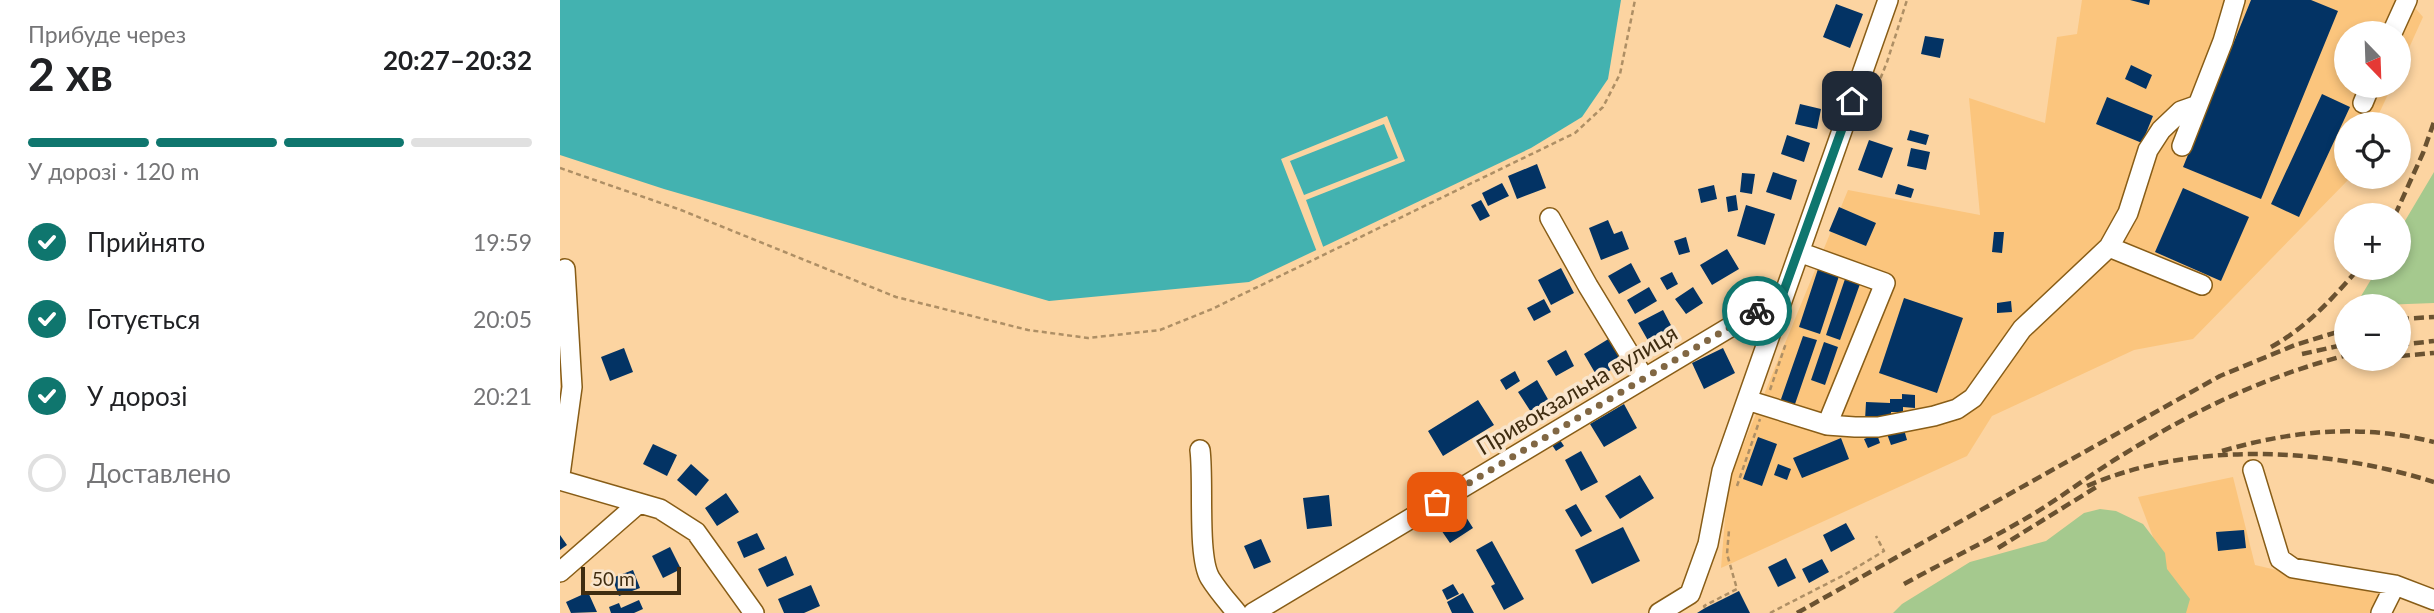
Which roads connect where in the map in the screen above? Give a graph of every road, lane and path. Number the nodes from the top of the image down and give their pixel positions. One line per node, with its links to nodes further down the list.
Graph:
1 (1635, 0): 10 (path)
2 (1888, 0): 13 (street)
3 (1906, 0): 8 (path)
4 (2235, 0): 7 (street)
5 (2407, 0): 6 (street)
6 (2397, 21)
7 (2198, 105): 9 (street); 12 (street)
8 (1868, 109)
9 (2182, 146)
10 (560, 168)
11 (1550, 218): 18 (street)
12 (2109, 247): 15 (street); 20 (street)
13 (1799, 251): 16 (street); 20 (street)
14 (565, 269): 23 (street)
15 (2202, 285)
16 (1782, 296): 18 (street, Привокзальна вулиця); 19 (street)
17 (1788, 337): 19 (path)
18 (1644, 378): 34 (street, Привокзальна вулиця)
19 (1756, 403): 20 (street); 24 (path); 35 (street)
20 (1827, 425)
21 (1200, 450): 33 (street)
22 (2253, 470): 29 (street)
23 (560, 477): 25 (street)
24 (1737, 486)
25 (639, 503): 28 (street); 32 (street)
26 (1729, 522): 31 (path)
27 (1876, 536): 36 (path)
28 (560, 572)
29 (2395, 586): 30 (street); 37 (street)
30 (2434, 600)
31 (1705, 608)
32 (754, 613)
33 (1237, 613)
34 (1253, 613)
35 (1659, 613)
36 (1770, 613)
37 (2381, 613)

